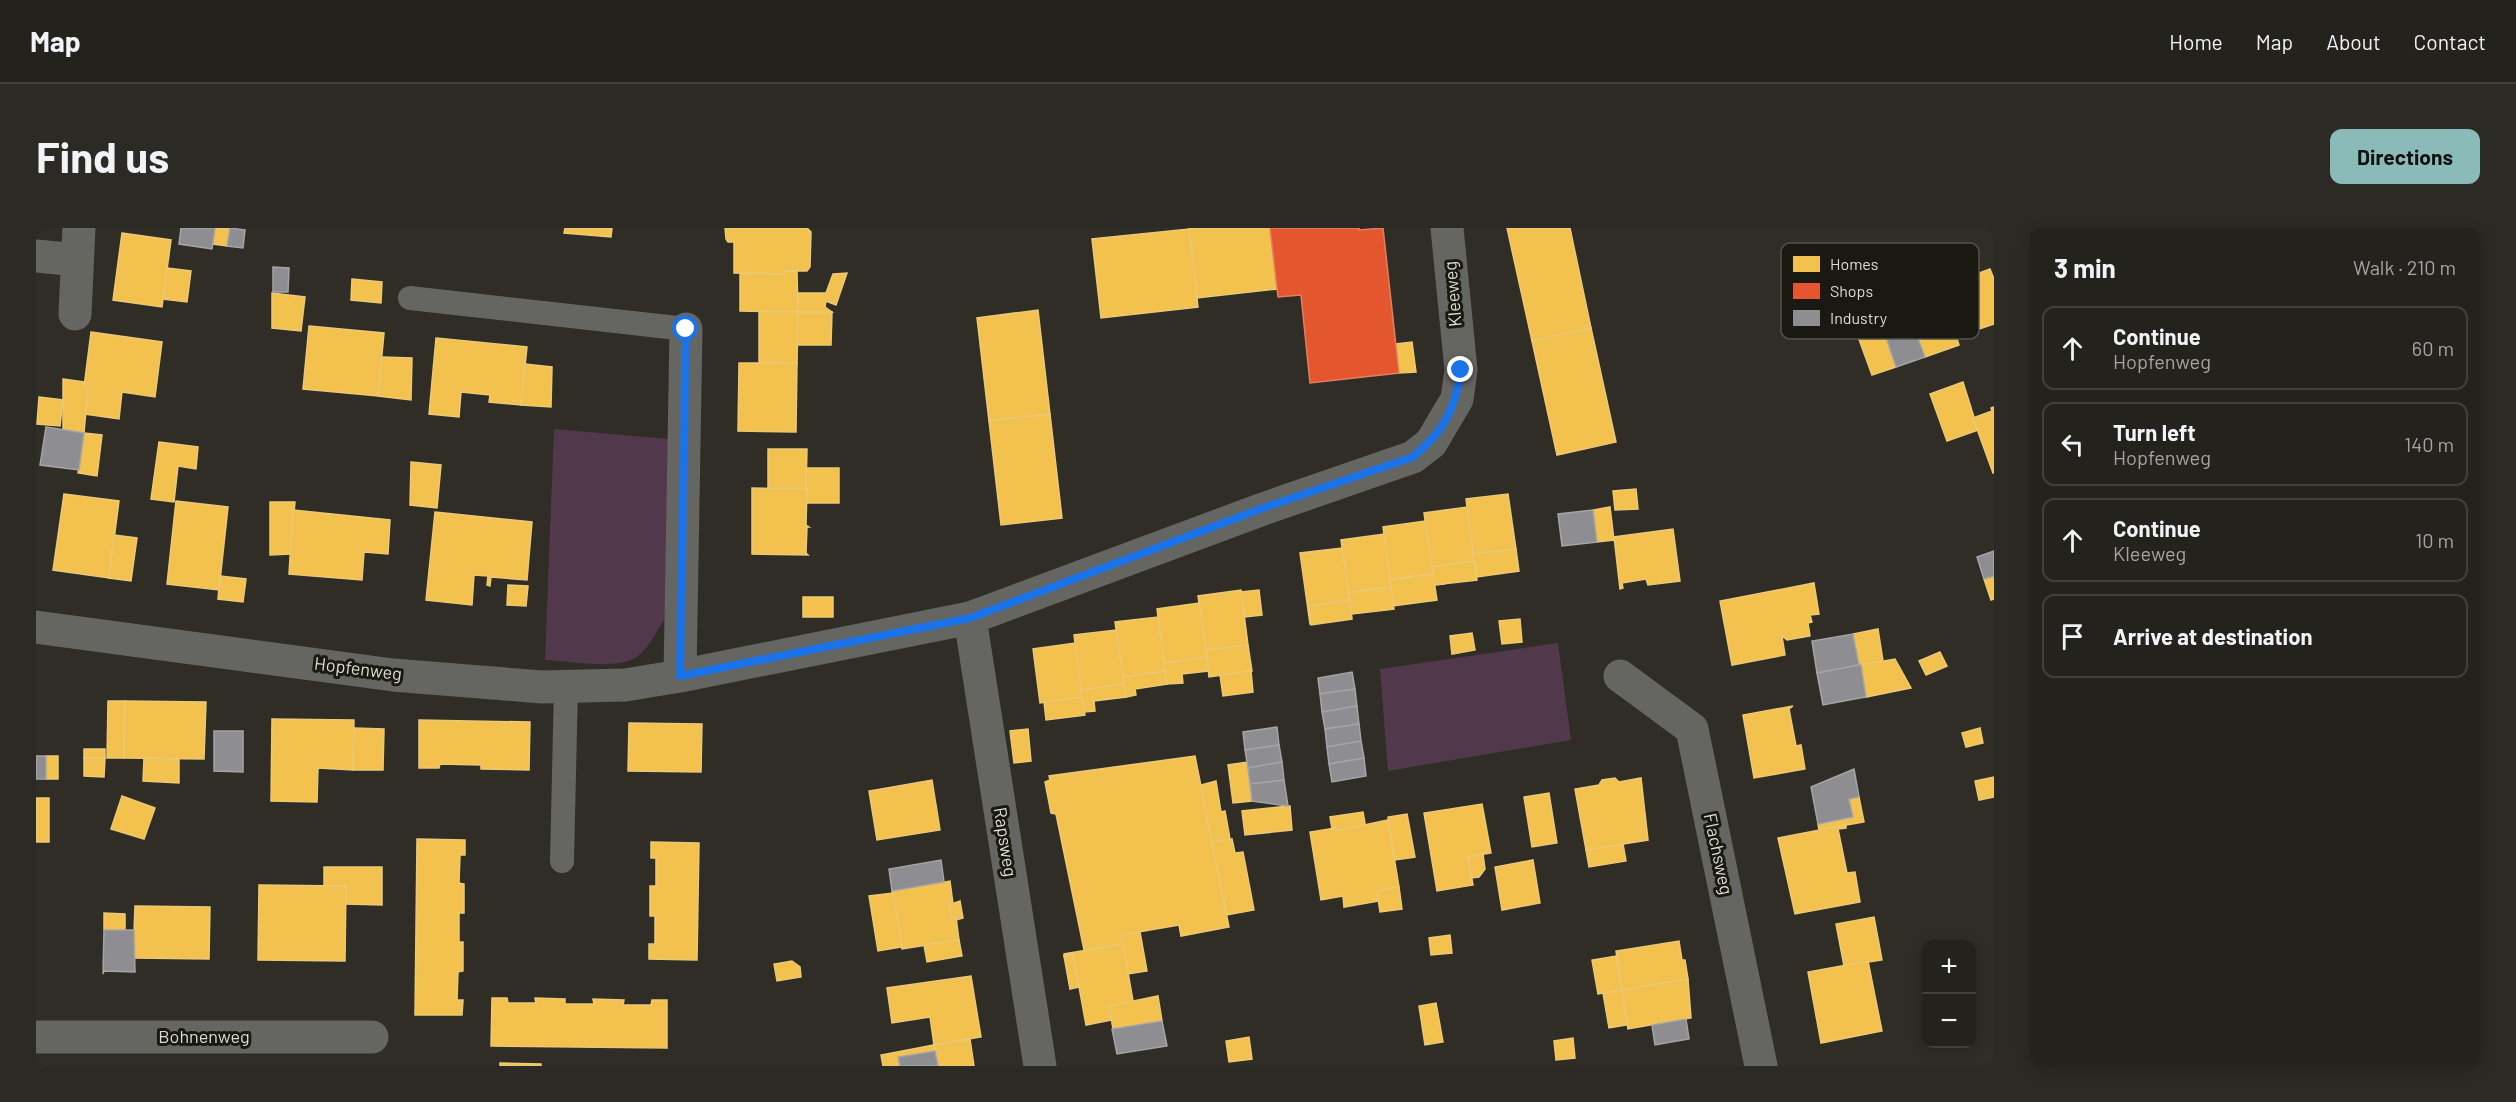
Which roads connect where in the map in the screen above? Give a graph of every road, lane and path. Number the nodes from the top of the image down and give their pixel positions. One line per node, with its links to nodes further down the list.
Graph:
1 (79, 228): 4 (street)
2 (1447, 228): 8 (street, Kleeweg)
3 (36, 256): 4 (street)
4 (77, 260): 6 (street)
5 (410, 298): 7 (lane)
6 (75, 314)
7 (686, 329): 11 (street)
8 (1441, 429): 9 (street, Hopfenweg)
9 (970, 618): 11 (street, Hopfenweg); 17 (street, Rapsweg)
10 (36, 627): 13 (street, Hopfenweg)
11 (680, 676): 13 (street, Hopfenweg)
12 (1620, 676): 18 (street, Flachsweg)
13 (566, 686): 14 (lane)
14 (562, 861)
15 (36, 1037): 16 (street, Bohnenweg)
16 (372, 1038)
17 (1040, 1066)
18 (1761, 1066)

